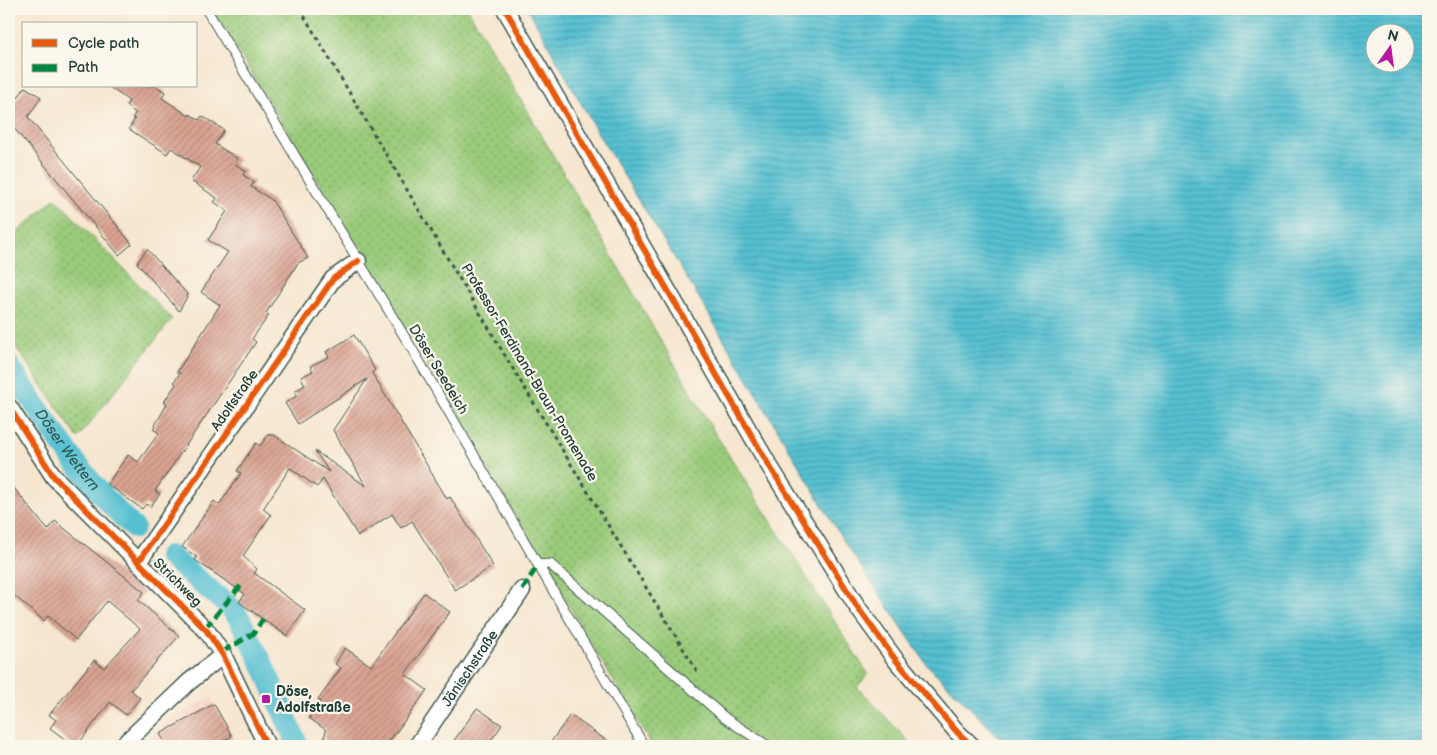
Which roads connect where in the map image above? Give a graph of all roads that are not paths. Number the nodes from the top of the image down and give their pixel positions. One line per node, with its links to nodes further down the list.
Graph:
1 (206, 9): 3 (lane, Döser Seedeich)
2 (505, 9): 14 (street)
3 (358, 261): 5 (street, Adolfstraße); 6 (lane, Döser Seedeich)
4 (9, 407): 5 (street, Strichweg)
5 (138, 561): 8 (street, Strichweg)
6 (538, 566): 12 (lane, Döser Seedeich); 13 (lane)
7 (522, 590): 11 (street, Jänischstraße)
8 (223, 655): 9 (street); 10 (street, Strichweg)
9 (122, 746)
10 (267, 746)
11 (417, 746)
12 (644, 746)
13 (768, 746)
14 (972, 746)

